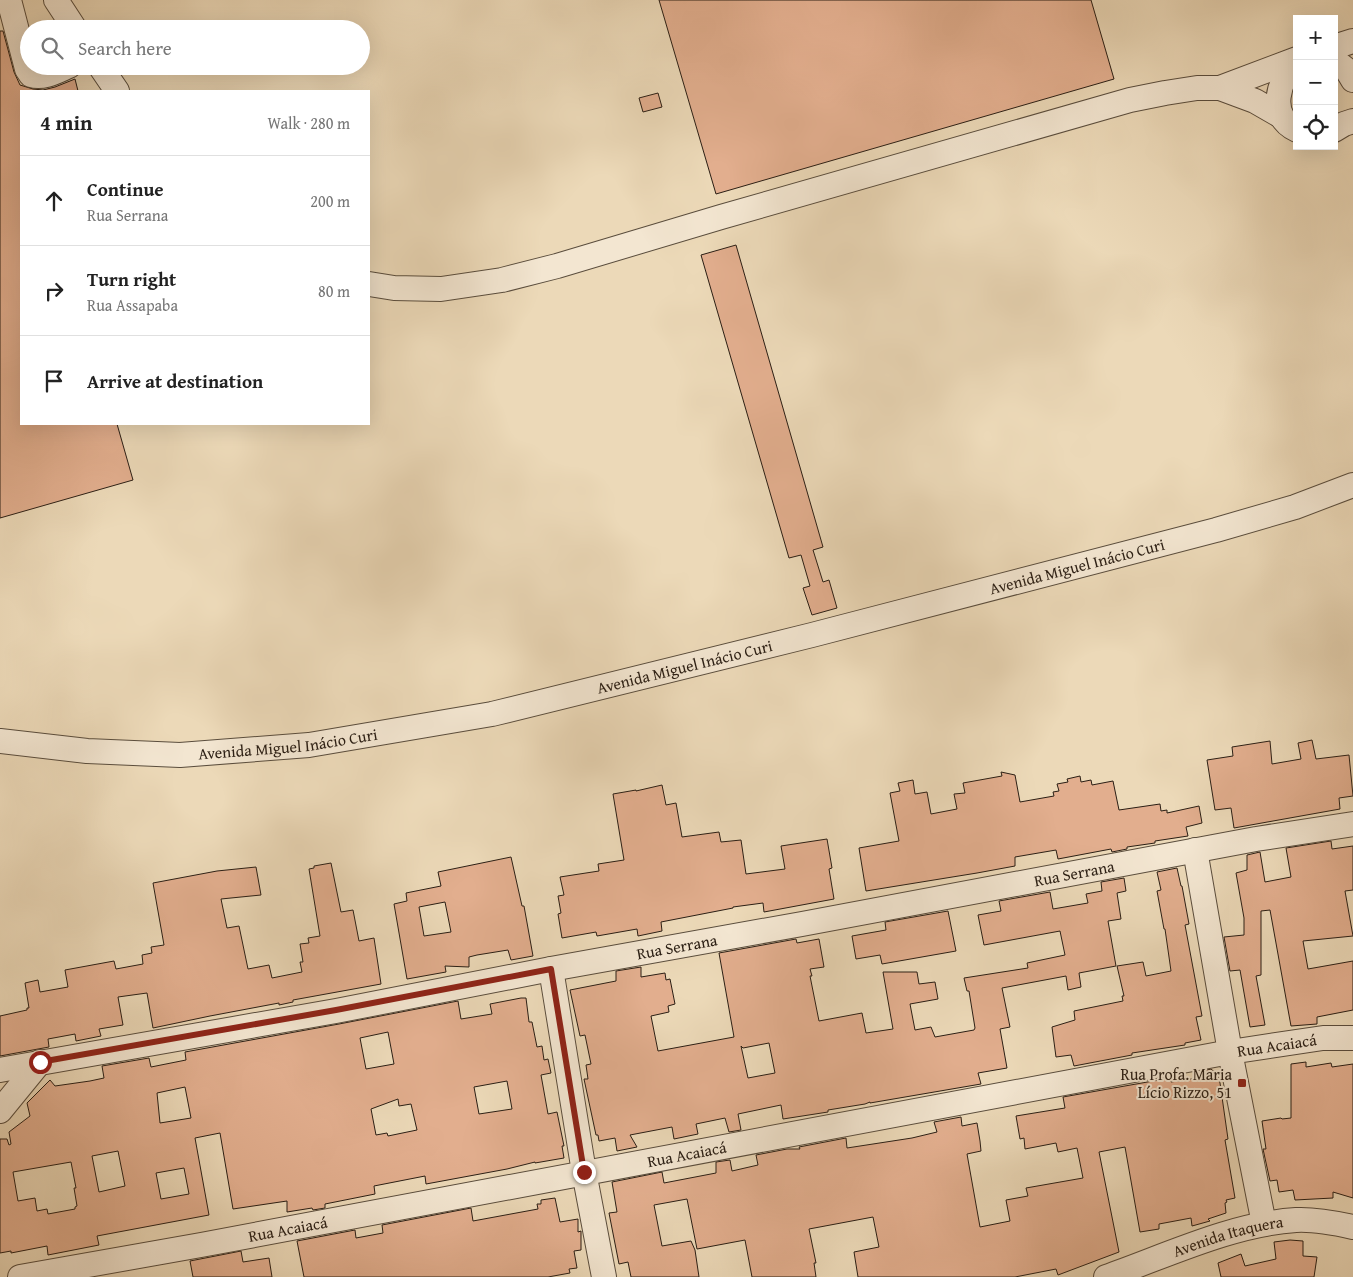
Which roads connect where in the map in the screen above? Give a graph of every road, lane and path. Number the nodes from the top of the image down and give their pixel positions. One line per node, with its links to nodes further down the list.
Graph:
1 (8, 0): 5 (street)
2 (56, 0): 3 (street)
3 (69, 20)
4 (1353, 41): 6 (street)
5 (20, 44)
6 (1338, 46)
7 (1293, 61): 13 (street)
8 (1338, 63): 12 (street)
9 (1293, 64): 14 (street)
10 (31, 75): 11 (street)
11 (46, 75)
12 (1353, 80)
13 (1220, 88): 14 (street); 15 (street)
14 (1289, 123)
15 (370, 284)
16 (1353, 485): 17 (street, Avenida Miguel Inácio Curi)
17 (0, 741)
18 (1353, 824): 19 (street, Rua Serrana)
19 (1195, 850): 20 (street, Rua Serrana); 22 (street)
20 (551, 969): 23 (street, Rua Serrana); 26 (street)
21 (1353, 1038): 22 (street, Rua Acaiacá)
22 (1230, 1052): 26 (street, Rua Acaiacá); 27 (street)
23 (40, 1062): 24 (street, Rua Serrana); 25 (street)
24 (0, 1070)
25 (0, 1111)
26 (584, 1172): 29 (street, Rua Acaiacá); 30 (street)
27 (1264, 1224): 28 (street, Avenida Itaquera); 31 (street, Avenida Itaquera)
28 (1353, 1227)
29 (20, 1277)
30 (604, 1277)
31 (1106, 1277)

